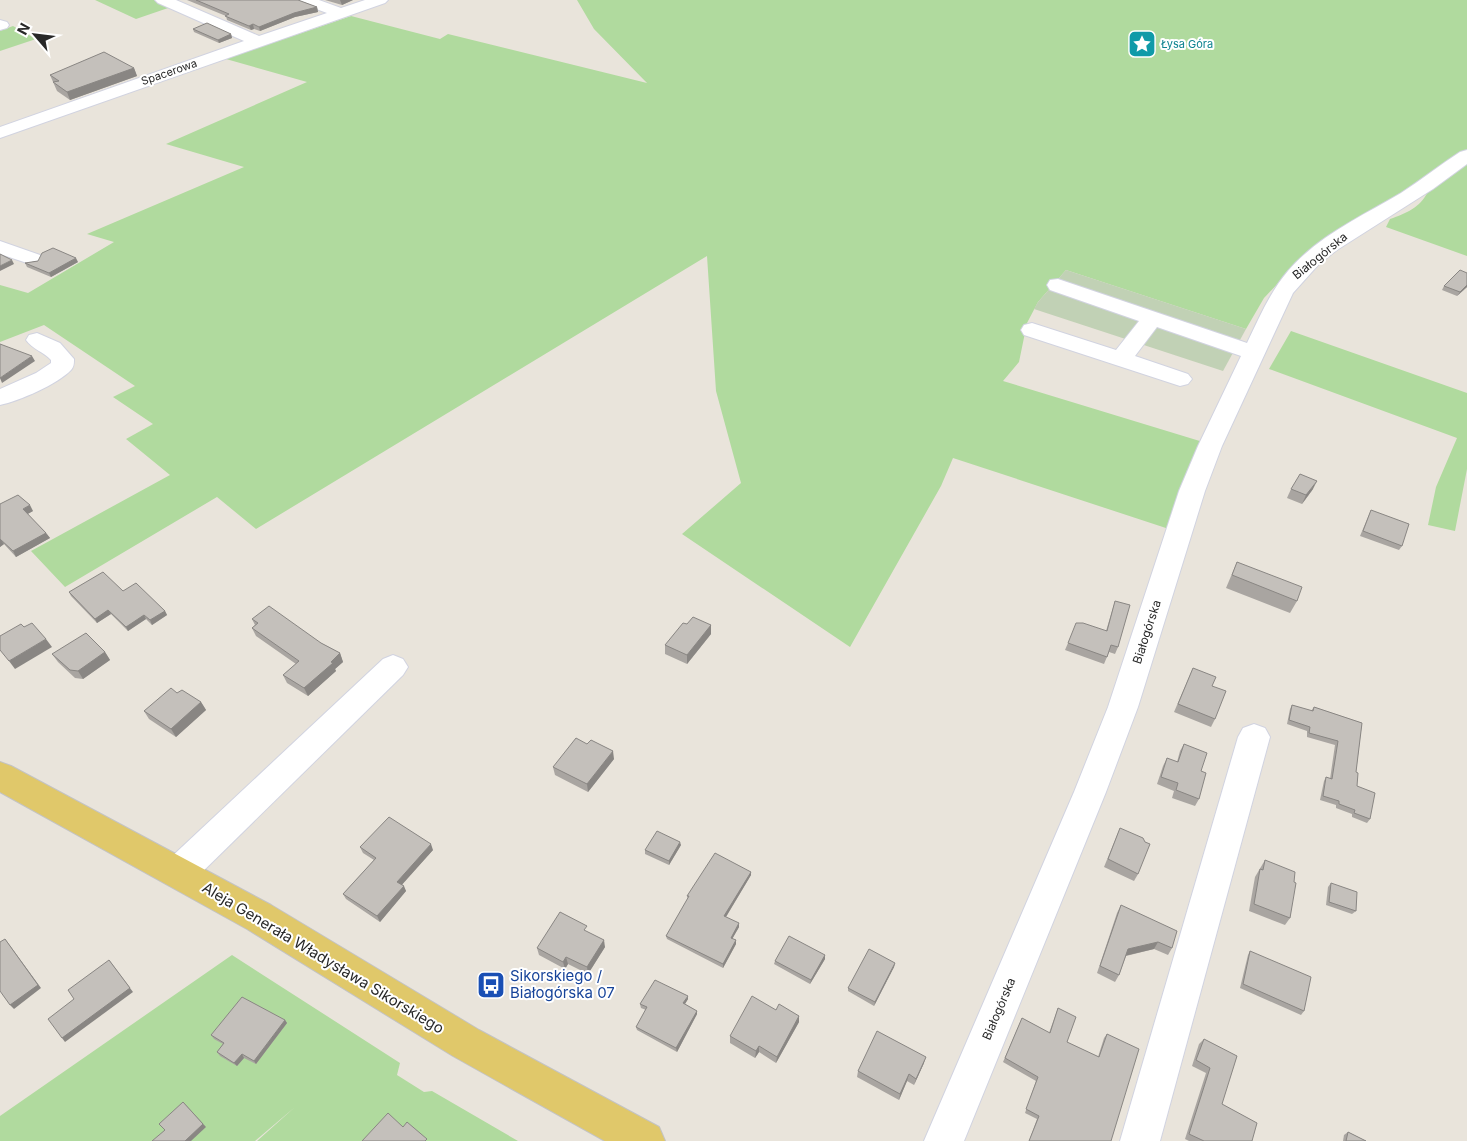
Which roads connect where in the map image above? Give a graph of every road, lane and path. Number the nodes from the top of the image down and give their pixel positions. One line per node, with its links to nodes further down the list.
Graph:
1 (162, 0): 5 (street)
2 (305, 0): 4 (street)
3 (380, 0): 4 (street, Spacerowa)
4 (340, 13): 5 (street, Spacerowa)
5 (256, 42): 6 (street, Spacerowa)
6 (0, 133)
7 (1467, 156): 14 (street, Białogórska)
8 (0, 247): 9 (street)
9 (33, 258)
10 (1058, 285): 11 (street)
11 (1153, 318): 14 (street); 15 (street)
12 (1032, 330): 15 (street)
13 (37, 340): 17 (street)
14 (1253, 353): 23 (street, Białogórska)
15 (1121, 360): 16 (street)
16 (1180, 379)
17 (0, 398)
18 (393, 667): 21 (street)
19 (1254, 737): 24 (street)
20 (0, 776): 21 (main road, Aleja Generała Władysława Sikorskiego)
21 (178, 872): 22 (main road, Aleja Generała Władysława Sikorskiego)
22 (645, 1141)
23 (944, 1141)
24 (1140, 1141)

